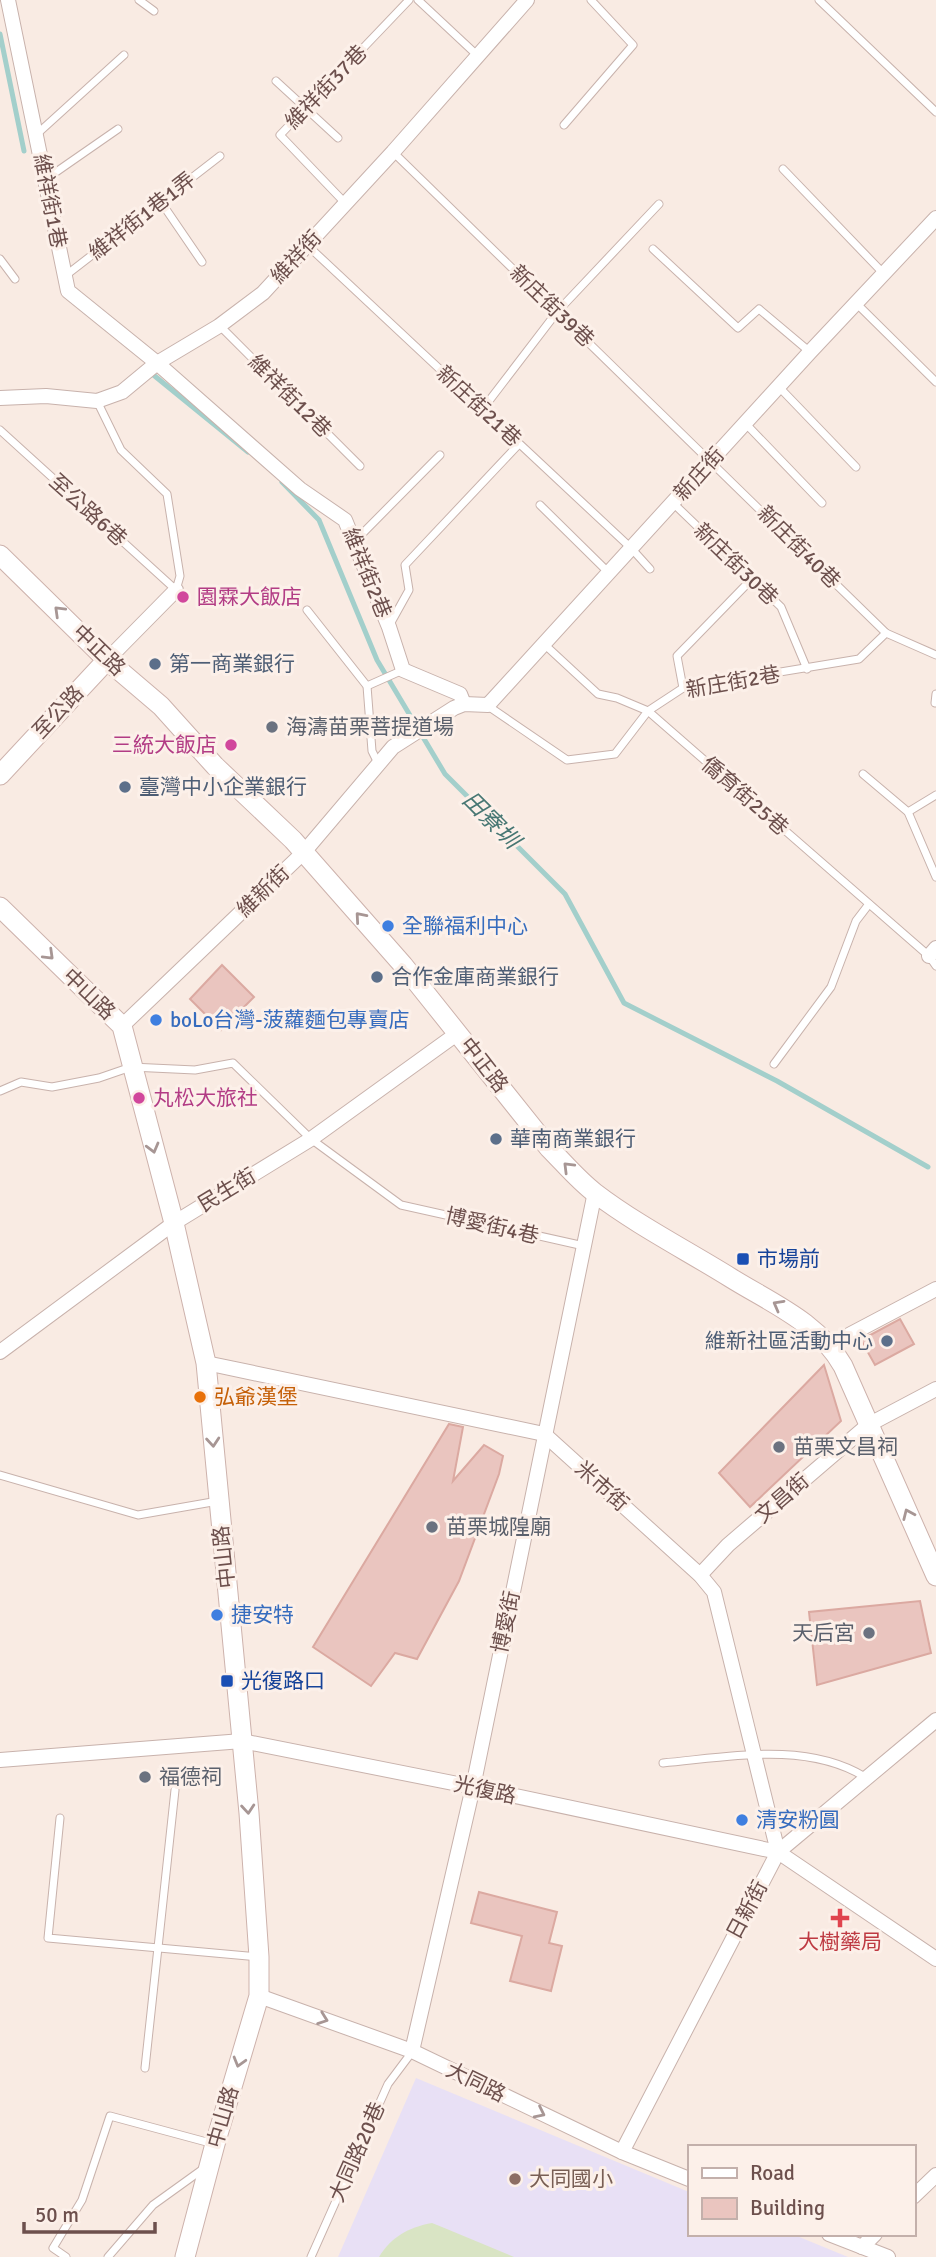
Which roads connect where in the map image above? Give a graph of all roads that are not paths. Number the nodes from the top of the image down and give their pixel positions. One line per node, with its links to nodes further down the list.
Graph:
1 (8, 0): 16 (street, 維祥街1巷)
2 (139, 0): 8 (lane)
3 (409, 0): 12 (lane, 維祥街37巷)
4 (418, 0): 10 (lane)
5 (527, 0): 10 (street, 維祥街)
6 (591, 0): 14 (lane)
7 (819, 0): 13 (lane)
8 (154, 11)
9 (124, 55): 16 (lane)
10 (478, 56): 18 (street, 維祥街)
11 (276, 82): 12 (lane)
12 (306, 108): 17 (lane); 23 (lane, 維祥街37巷)
13 (936, 112)
14 (564, 125)
15 (118, 129): 21 (lane)
16 (37, 134): 21 (street, 維祥街1巷)
17 (338, 138)
18 (393, 152): 23 (street, 維祥街); 34 (lane, 新庄街39巷)
19 (219, 156): 22 (lane, 維祥街1巷1弄)
20 (783, 169): 30 (lane)
21 (45, 179): 31 (street, 維祥街1巷)
22 (161, 202): 29 (lane); 31 (lane, 維祥街1巷1弄)
23 (346, 204): 26 (street, 維祥街)
24 (659, 204): 34 (lane)
25 (936, 218): 30 (street, 新庄街)
26 (307, 245): 35 (street, 維祥街); 42 (lane, 新庄街21巷)
27 (653, 249): 36 (lane)
28 (0, 259): 32 (lane)
29 (202, 262)
30 (884, 274): 33 (street, 新庄街)
31 (65, 276): 37 (street, 維祥街1巷)
32 (15, 279)
33 (856, 303): 36 (street, 新庄街); 38 (lane)
34 (557, 312): 42 (lane); 47 (lane, 新庄街39巷)
35 (219, 326): 37 (street, 維祥街); 48 (lane, 維祥街12巷)
36 (810, 352): 39 (street, 新庄街)
37 (157, 363): 41 (street, 維祥街); 53 (street, 維祥街2巷)
38 (936, 382)
39 (779, 387): 43 (street, 新庄街); 49 (lane)
40 (0, 398): 41 (street)
41 (97, 401): 59 (lane)
42 (482, 410): 45 (lane, 新庄街21巷)
43 (745, 424): 47 (street, 新庄街); 51 (lane)
44 (0, 430): 59 (lane, 至公路6巷)
45 (519, 444): 54 (lane, 新庄街21巷); 61 (lane)
46 (440, 455): 53 (lane)
47 (711, 460): 50 (street, 新庄街); 62 (lane, 新庄街40巷)
48 (360, 467)
49 (856, 467)
50 (673, 503): 54 (street, 新庄街); 66 (lane, 新庄街30巷)
51 (821, 503)
52 (540, 505): 57 (lane)
53 (354, 542): 61 (street, 維祥街2巷)
54 (631, 548): 56 (lane, 新庄街21巷); 57 (street, 新庄街)
55 (0, 555): 65 (street, 中正路, one-way to 55)
56 (650, 569)
57 (609, 573): 63 (street, 新庄街)
58 (745, 586): 69 (lane)
59 (176, 590): 65 (street, 至公路)
60 (307, 610): 68 (lane)
61 (388, 627): 67 (street, 維祥街2巷)
62 (886, 633): 64 (lane); 66 (lane, 新庄街2巷)
63 (544, 644): 72 (street, 新庄街); 74 (lane, 僑育街25巷)
64 (936, 655)
65 (107, 660): 77 (street, 至公路); 80 (street, 中正路)
66 (807, 669): 69 (lane, 新庄街2巷)
67 (403, 670): 68 (lane); 73 (street)
68 (367, 686): 75 (lane)
69 (683, 688): 74 (lane, 新庄街2巷)
70 (936, 694): 71 (lane)
71 (935, 703)
72 (488, 705): 73 (street); 74 (lane, 新庄街2巷)
73 (459, 706): 75 (street, 維新街)
74 (648, 711): 82 (lane, 僑育街25巷)
75 (378, 764): 80 (street, 維新街)
76 (863, 774): 79 (lane)
77 (0, 775)
78 (936, 795): 79 (lane)
79 (908, 812): 81 (lane)
80 (304, 852): 85 (street, 維新街); 86 (street, 中正路, one-way to 80)
81 (936, 877)
82 (869, 904): 84 (lane, 僑育街25巷); 87 (lane)
83 (0, 907): 85 (street, 中山路, one-way to 85)
84 (934, 957)
85 (122, 1026): 88 (street, 中山路)
86 (458, 1033): 90 (street, 民生街); 91 (street, 中正路, one-way to 86)
87 (774, 1063)
88 (131, 1066): 89 (lane); 90 (lane); 92 (street, 中山路, one-way to 92)
89 (0, 1091)
90 (311, 1139): 92 (street, 民生街); 93 (lane, 博愛街4巷)
91 (595, 1192): 93 (street, 博愛街); 95 (street, 中正路, one-way to 91)
92 (174, 1223): 96 (street, 民生街); 97 (street, 中山路)
93 (584, 1247): 100 (street, 博愛街)
94 (936, 1289): 95 (street)
95 (830, 1345): 99 (street, 中正路)
96 (0, 1352)
97 (206, 1363): 100 (street); 102 (street, 中山路, one-way to 102)
98 (936, 1389): 99 (street, 文昌街)
99 (868, 1425): 103 (street, 文昌街); 104 (street, 中正路, one-way to 99)
100 (544, 1434): 103 (street, 米市街); 111 (street, 博愛街)
101 (0, 1475): 102 (lane)
102 (218, 1501): 106 (street, 中山路)
103 (701, 1575): 107 (street, 米市街)
104 (936, 1576)
105 (936, 1720): 110 (street, 日新街)
106 (242, 1741): 108 (street, 光復路); 111 (street, 光復路); 116 (street, 中山路, one-way to 116)
107 (755, 1754): 109 (lane); 110 (lane); 114 (street, 米市街)
108 (0, 1760)
109 (663, 1763)
110 (865, 1777): 114 (street, 日新街)
111 (472, 1787): 114 (street, 光復路); 119 (street, 博愛街)
112 (175, 1790): 115 (lane)
113 (60, 1818): 115 (lane)
114 (778, 1852): 117 (street, 光復路); 122 (street, 日新街)
115 (158, 1946): 116 (lane); 120 (lane)
116 (259, 1957): 118 (street, 中山路)
117 (936, 1959)
118 (258, 1996): 119 (street, 大同路, one-way to 119); 121 (street, 中山路, one-way to 121)
119 (412, 2051): 122 (street, 大同路, one-way to 122); 133 (lane, 大同路20巷)
120 (145, 2068)
121 (215, 2144): 123 (street, 中山路); 131 (lane)
122 (621, 2152): 125 (street, 大同路)
123 (210, 2164): 130 (street, 中山路); 132 (lane)
124 (936, 2175): 126 (street)
125 (688, 2179)
126 (915, 2195)
127 (835, 2236): 129 (street)
128 (873, 2236): 129 (street)
129 (862, 2247): 134 (street)
130 (187, 2255)
131 (66, 2257)
132 (108, 2257)
133 (310, 2257)
134 (888, 2257)

